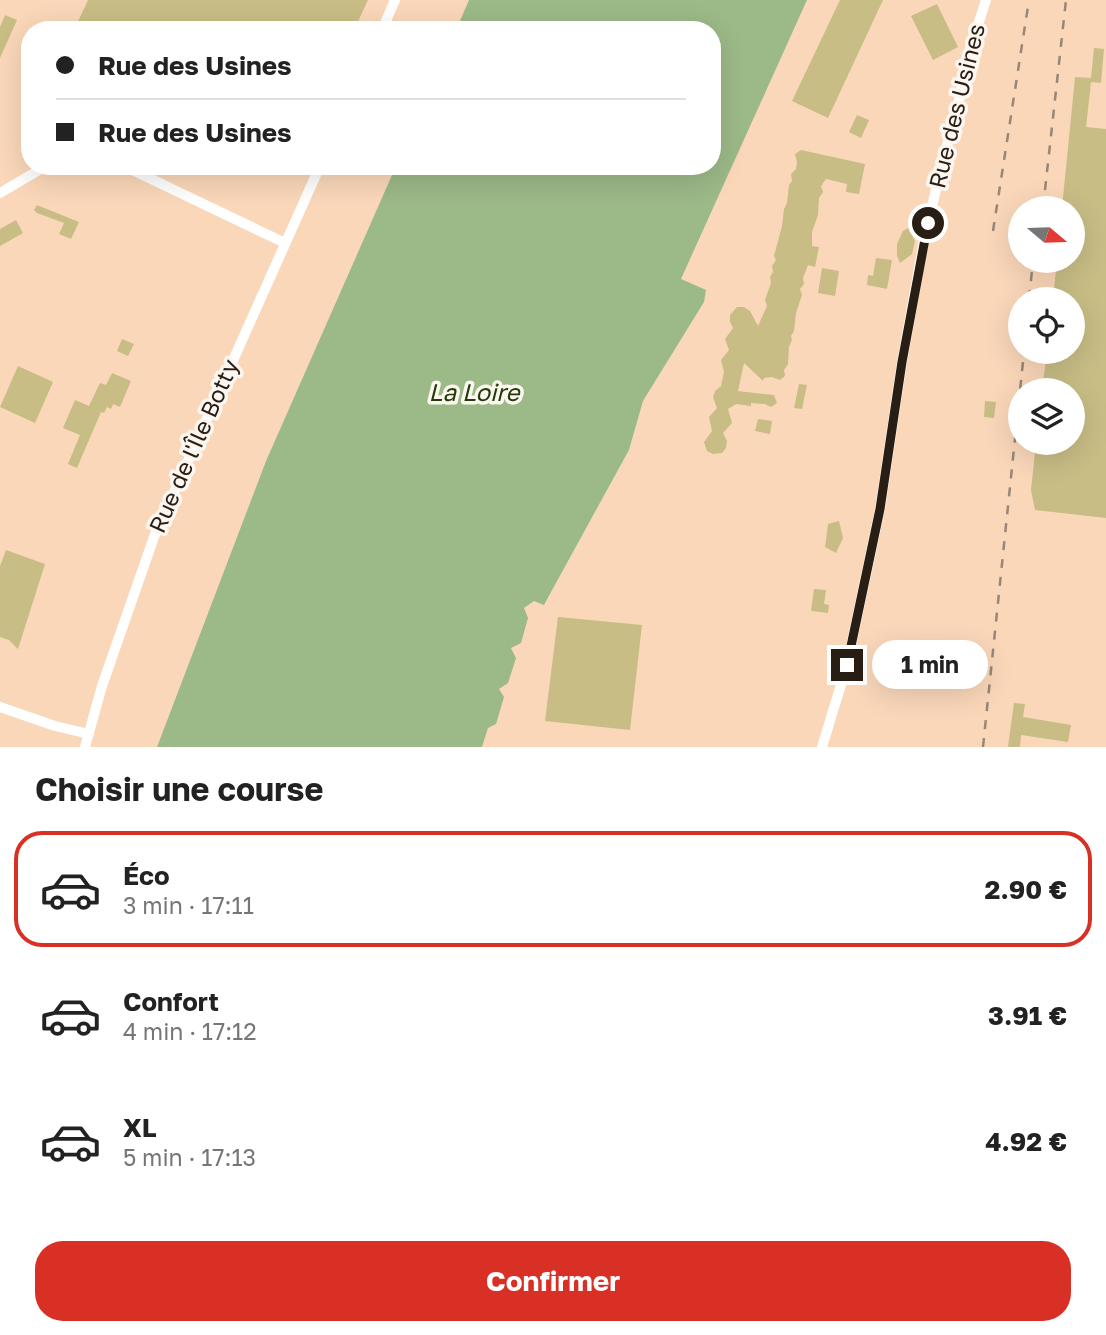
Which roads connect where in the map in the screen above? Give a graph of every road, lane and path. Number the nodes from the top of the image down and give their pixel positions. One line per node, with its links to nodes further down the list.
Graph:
1 (395, 0): 3 (street)
2 (985, 0): 12 (street, Rue des Usines)
3 (386, 21)
4 (31, 175): 7 (street)
5 (143, 175): 8 (street)
6 (316, 175): 8 (street, Rue de l'Île Botty)
7 (0, 193)
8 (285, 243): 10 (street, Rue de l'Île Botty)
9 (0, 707): 10 (street)
10 (89, 734): 11 (street, Rue de l'Île Botty)
11 (85, 747)
12 (822, 747)

